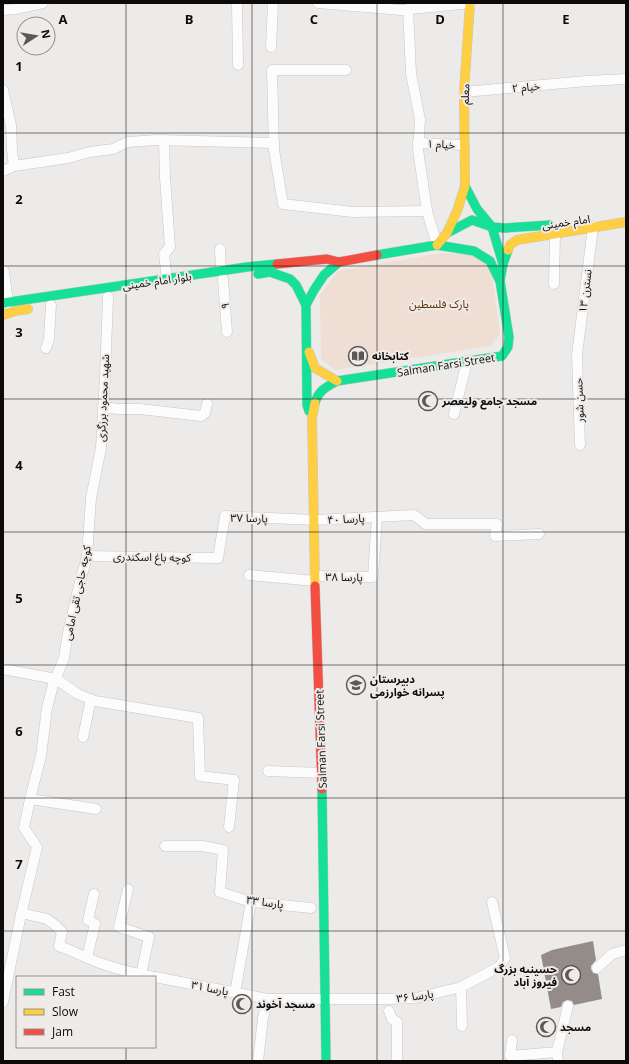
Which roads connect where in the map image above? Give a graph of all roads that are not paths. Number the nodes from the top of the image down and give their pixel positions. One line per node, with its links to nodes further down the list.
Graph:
1 (44, 3): 8 (street)
2 (237, 3): 10 (street)
3 (273, 3): 9 (street)
4 (318, 3): 6 (street)
5 (470, 3): 7 (street); 14 (main road, معلم)
6 (386, 6): 7 (street)
7 (408, 9): 17 (street)
8 (3, 10)
9 (271, 47)
10 (238, 65)
11 (346, 70): 16 (street)
12 (626, 79): 14 (street, خیام ۲)
13 (3, 90): 19 (street)
14 (464, 92): 18 (main road, معلم)
15 (164, 140): 16 (street); 19 (street); 36 (street)
16 (274, 142): 22 (street)
17 (418, 143): 18 (street, خیام ۱); 22 (street)
18 (464, 145): 21 (main road, معلم)
19 (14, 166): 20 (street)
20 (3, 171)
21 (465, 186): 27 (main road); 29 (main road)
22 (427, 211): 30 (street)
23 (626, 213): 24 (main road, امام خمینی)
24 (596, 220): 25 (main road, امام خمینی); 28 (main road, امام خمینی); 49 (street, نسترن ۱۳)
25 (626, 222)
26 (560, 223): 27 (main road, امام خمینی)
27 (492, 227): 29 (main road, امام خمینی); 33 (main road)
28 (555, 232): 33 (main road, امام خمینی); 38 (street)
29 (447, 233): 30 (main road)
30 (437, 244): 32 (main road); 37 (main road)
31 (220, 249): 35 (street, ۹)
32 (339, 262): 35 (main road, بلوار امام خمینی); 44 (main road)
33 (503, 264): 37 (main road)
34 (4, 271): 42 (street)
35 (222, 275): 36 (main road, بلوار امام خمینی); 39 (main road, بلوار امام خمینی); 44 (main road, بلوار امام خمینی); 46 (street, ۹)
36 (167, 280): 42 (main road, بلوار امام خمینی)
37 (500, 281): 50 (main road, Salman Farsi Street)
38 (554, 284)
39 (156, 289)
40 (119, 295): 41 (main road, بلوار امام خمینی)
41 (104, 297): 53 (street, شهید محمود برزگری)
42 (6, 303)
43 (54, 305): 45 (main road); 48 (street)
44 (306, 305): 47 (main road)
45 (3, 315)
46 (227, 332)
47 (306, 346): 51 (main road); 55 (main road)
48 (46, 348)
49 (577, 355): 56 (street, حسن شور)
50 (467, 361): 51 (main road, Salman Farsi Street); 54 (street)
51 (337, 381): 55 (main road)
52 (207, 404): 53 (street)
53 (103, 407): 57 (street, شهید محمود برزگری)
54 (454, 414)
55 (312, 418): 59 (main road, Salman Farsi Street)
56 (580, 445)
57 (92, 498): 61 (street, کوچه حاجی تقی امامی)
58 (377, 517): 59 (street, پارسا ۴۰); 60 (street, پارسا ۴۰); 64 (street, پارسا ۳۸)
59 (314, 520): 62 (street, پارسا ۳۷); 64 (main road, Salman Farsi Street)
60 (539, 534)
61 (87, 556): 62 (street, کوچه باغ اسکندری); 66 (street, کوچه حاجی تقی امامی)
62 (218, 558)
63 (249, 575): 64 (street, پارسا ۳۸)
64 (315, 578): 70 (main road, Salman Farsi Street)
65 (3, 669): 66 (street)
66 (55, 682): 67 (street); 71 (street, کوچه حاجی تقی امامی)
67 (91, 699): 68 (street); 73 (street)
68 (83, 737)
69 (268, 771): 70 (street)
70 (322, 774): 90 (main road, Salman Farsi Street)
71 (30, 799): 72 (street); 80 (street, کوچه حاجی تقی امامی)
72 (96, 809)
73 (229, 827)
74 (165, 846): 77 (street, پارسا ۳۳)
75 (128, 889): 84 (street)
76 (94, 894): 82 (street)
77 (251, 902): 79 (street, پارسا ۳۳); 88 (street)
78 (492, 902): 87 (street, پارسا ۳۶)
79 (311, 908)
80 (21, 913): 82 (street, پارسا ۳۱); 91 (street)
81 (626, 950): 83 (street)
82 (87, 958): 84 (street, پارسا ۳۱)
83 (597, 968)
84 (141, 975): 85 (street, پارسا ۳۱)
85 (148, 976)
86 (156, 977): 88 (street, پارسا ۳۱)
87 (461, 987): 90 (street, پارسا ۳۶); 94 (street)
88 (235, 993): 89 (street, پارسا ۳۱)
89 (268, 999): 90 (street, پارسا ۳۱); 97 (street)
90 (325, 1000): 98 (main road, Salman Farsi Street)
91 (3, 1002)
92 (568, 1006): 96 (street)
93 (389, 1011): 99 (street)
94 (462, 1026)
95 (512, 1040): 96 (street)
96 (558, 1056)
97 (258, 1061)
98 (326, 1061)
99 (397, 1061)

